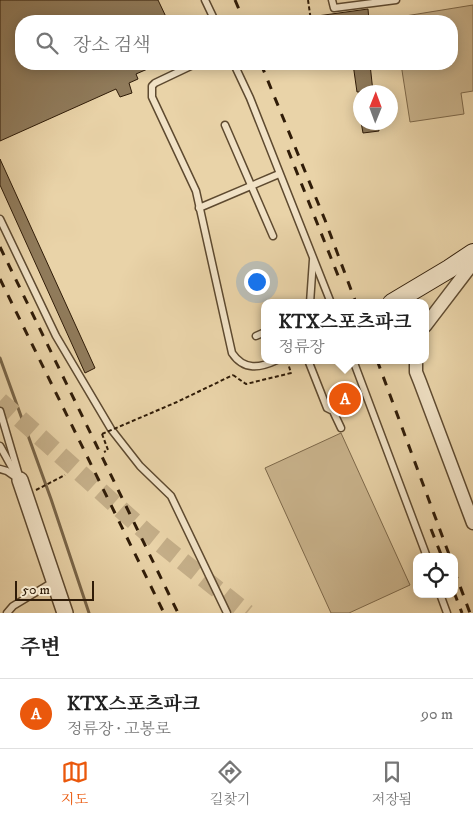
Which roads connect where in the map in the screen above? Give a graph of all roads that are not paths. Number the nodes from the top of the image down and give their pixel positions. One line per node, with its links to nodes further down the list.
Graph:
1 (206, 0): 4 (lane)
2 (332, 0): 3 (lane)
3 (396, 0)
4 (212, 15)
5 (182, 70): 10 (lane)
6 (237, 70): 8 (lane)
7 (225, 125): 9 (lane)
8 (279, 174): 9 (lane); 14 (lane)
9 (251, 187): 10 (lane); 12 (lane)
10 (199, 208): 22 (lane)
11 (0, 219): 37 (lane)
12 (273, 236)
13 (473, 252): 18 (main road)
14 (313, 256): 16 (lane); 17 (lane)
15 (473, 263): 19 (street)
16 (310, 299)
17 (329, 299)
18 (399, 299)
19 (429, 321)
20 (261, 334): 21 (lane)
21 (256, 336)
22 (268, 364)
23 (310, 364): 27 (lane)
24 (355, 364): 32 (lane)
25 (416, 364): 31 (street)
26 (0, 410): 30 (lane)
27 (341, 428)
28 (0, 446): 30 (lane)
29 (0, 469): 30 (lane)
30 (20, 480): 33 (street)
31 (473, 523)
32 (425, 553)
33 (54, 582): 35 (lane); 36 (street)
34 (441, 598): 38 (lane)
35 (7, 613)
36 (65, 613)
37 (227, 613)
38 (447, 613)

